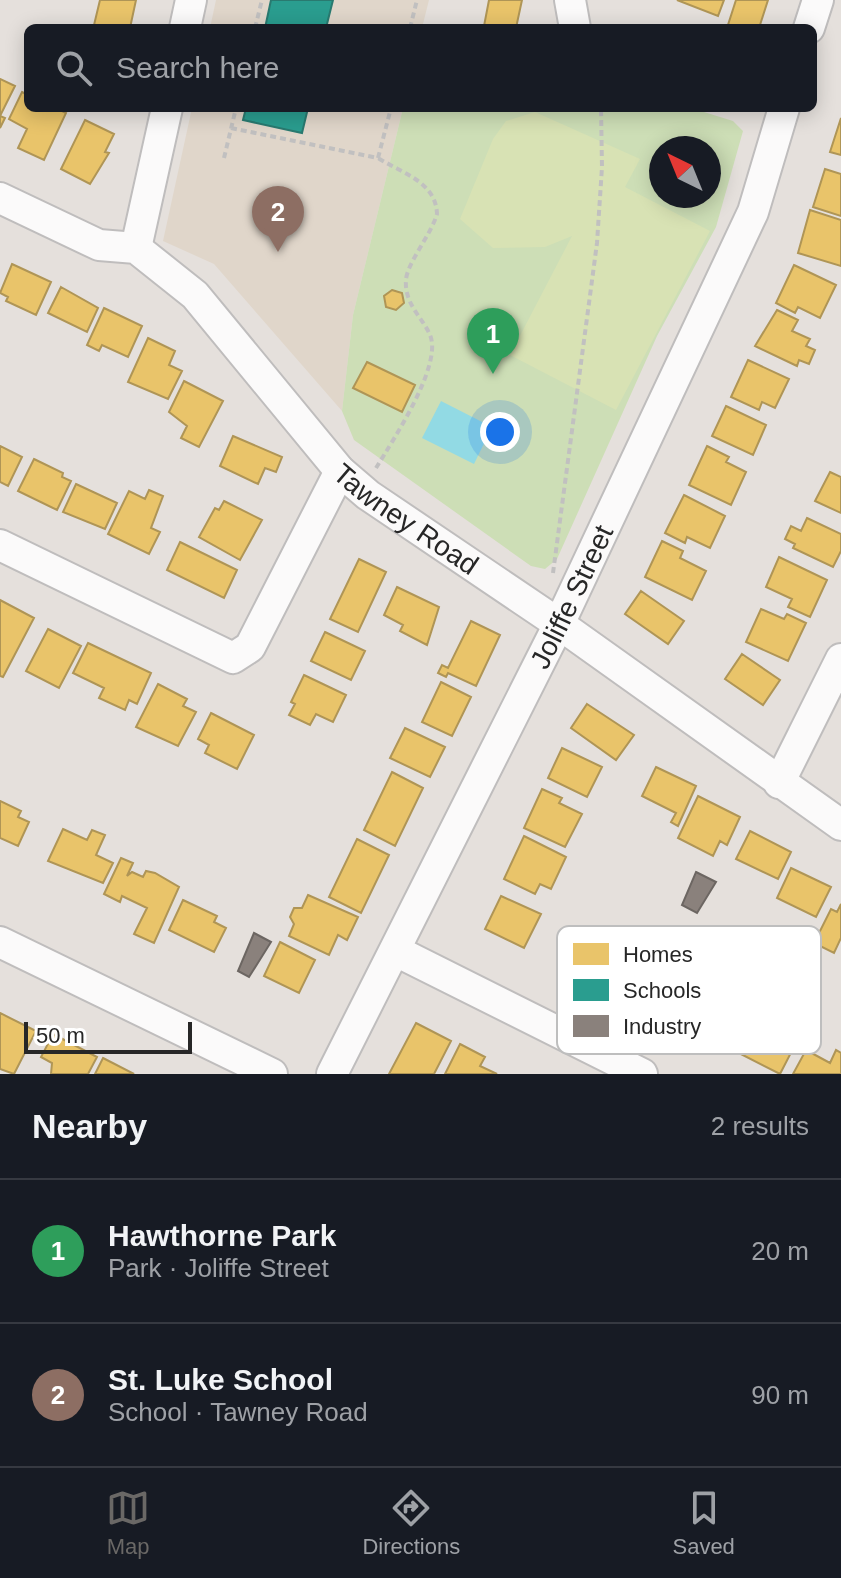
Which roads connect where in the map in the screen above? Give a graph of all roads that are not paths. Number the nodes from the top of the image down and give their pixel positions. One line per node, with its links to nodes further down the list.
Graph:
1 (191, 0): 4 (street)
2 (570, 0): 5 (street)
3 (818, 0): 6 (street)
4 (186, 24)
5 (574, 24)
6 (810, 24)
7 (166, 112): 10 (street)
8 (783, 112): 13 (street, Joliffe Street)
9 (0, 198): 10 (street)
10 (136, 248): 11 (street, Tawney Road)
11 (352, 481): 12 (street); 13 (street, Tawney Road)
12 (0, 545)
13 (559, 624): 15 (street, Tawney Road); 18 (street, Joliffe Street)
14 (841, 659): 15 (street)
15 (779, 783): 16 (street, Tawney Road)
16 (841, 825)
17 (0, 942): 21 (street)
18 (396, 951): 19 (street); 22 (street, Joliffe Street)
19 (557, 1032)
20 (602, 1054): 23 (street)
21 (272, 1074)
22 (332, 1074)
23 (642, 1074)

